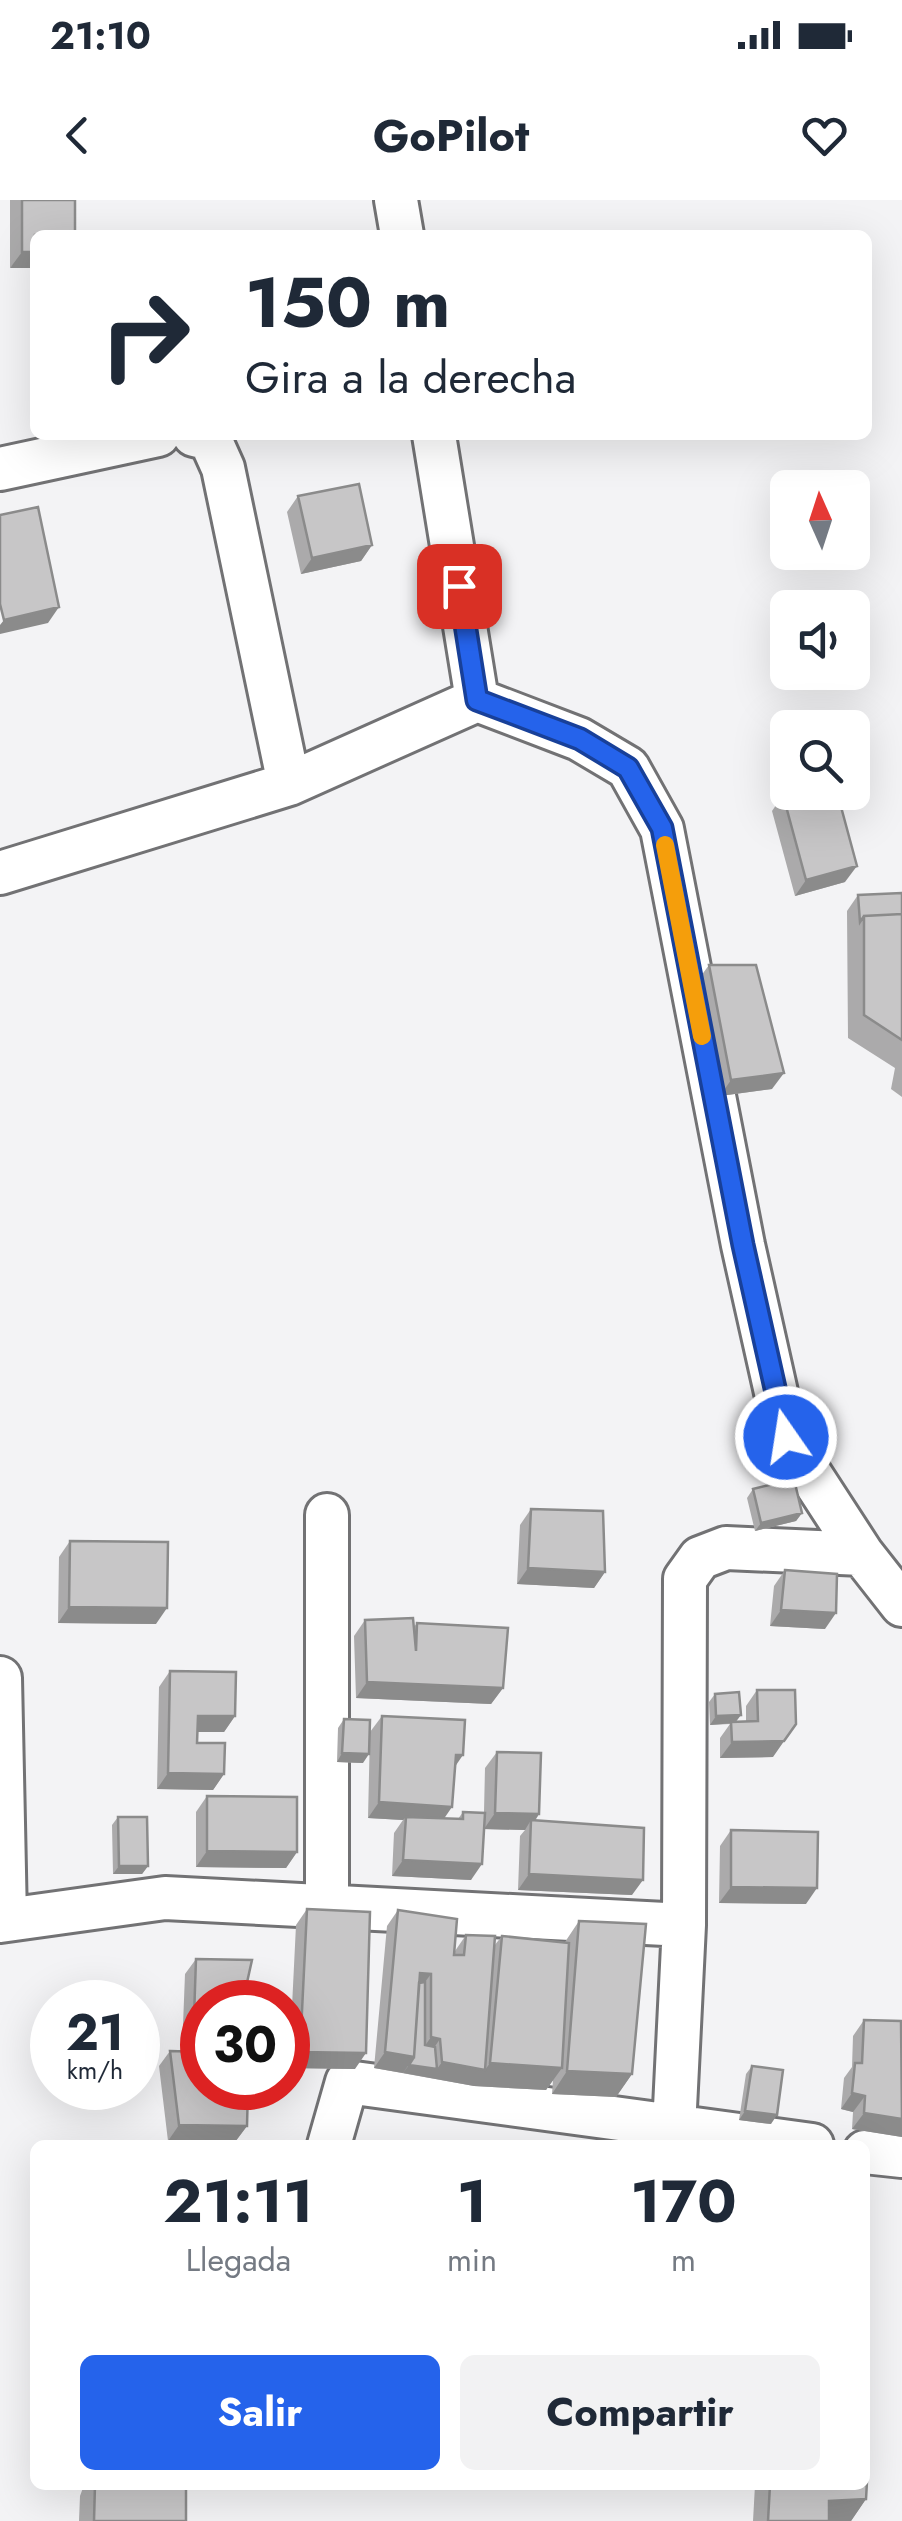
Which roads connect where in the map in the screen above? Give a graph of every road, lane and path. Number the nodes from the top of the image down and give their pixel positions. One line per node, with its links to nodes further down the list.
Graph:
1 (396, 200): 2 (street)
2 (401, 230)
3 (135, 440): 6 (street)
4 (210, 440): 8 (street)
5 (435, 440): 7 (street)
6 (0, 469)
7 (477, 700): 8 (street); 11 (street)
8 (289, 784): 9 (street)
9 (0, 872)
10 (328, 1515): 14 (street)
11 (862, 1554): 12 (street); 16 (street)
12 (902, 1606)
13 (0, 1678): 15 (street)
14 (328, 1906): 15 (street); 16 (street)
15 (2, 1920)
16 (684, 1925): 17 (street)
17 (674, 2128): 18 (street); 19 (street)
18 (330, 2140)
19 (771, 2140)
20 (870, 2153): 21 (street)
21 (902, 2156)

